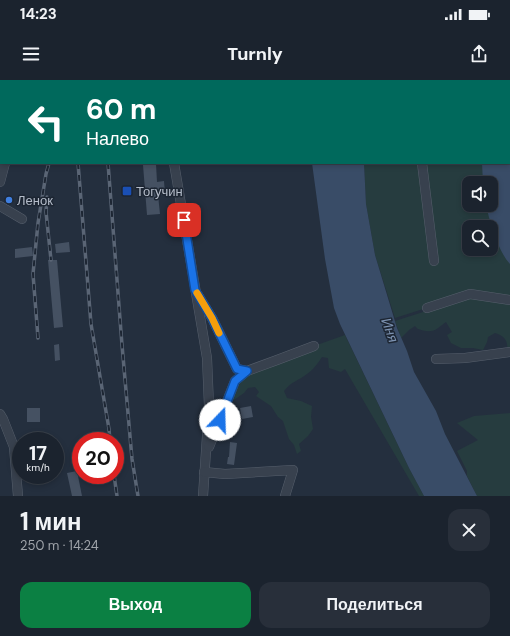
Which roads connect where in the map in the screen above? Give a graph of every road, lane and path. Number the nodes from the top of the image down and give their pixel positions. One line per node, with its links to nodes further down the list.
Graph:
1 (5, 164): 4 (street)
2 (174, 164): 8 (street)
3 (422, 164): 7 (street)
4 (0, 182)
5 (0, 206): 6 (street)
6 (22, 219)
7 (434, 261)
8 (195, 290): 14 (street); 16 (street)
9 (510, 300): 10 (street)
10 (427, 308)
11 (314, 346): 14 (street)
12 (510, 352): 13 (street)
13 (436, 360)
14 (247, 371): 16 (street)
15 (0, 414): 18 (street)
16 (205, 458): 17 (street)
17 (204, 472): 19 (street); 20 (street)
18 (18, 496)
19 (202, 496)
20 (285, 496)

